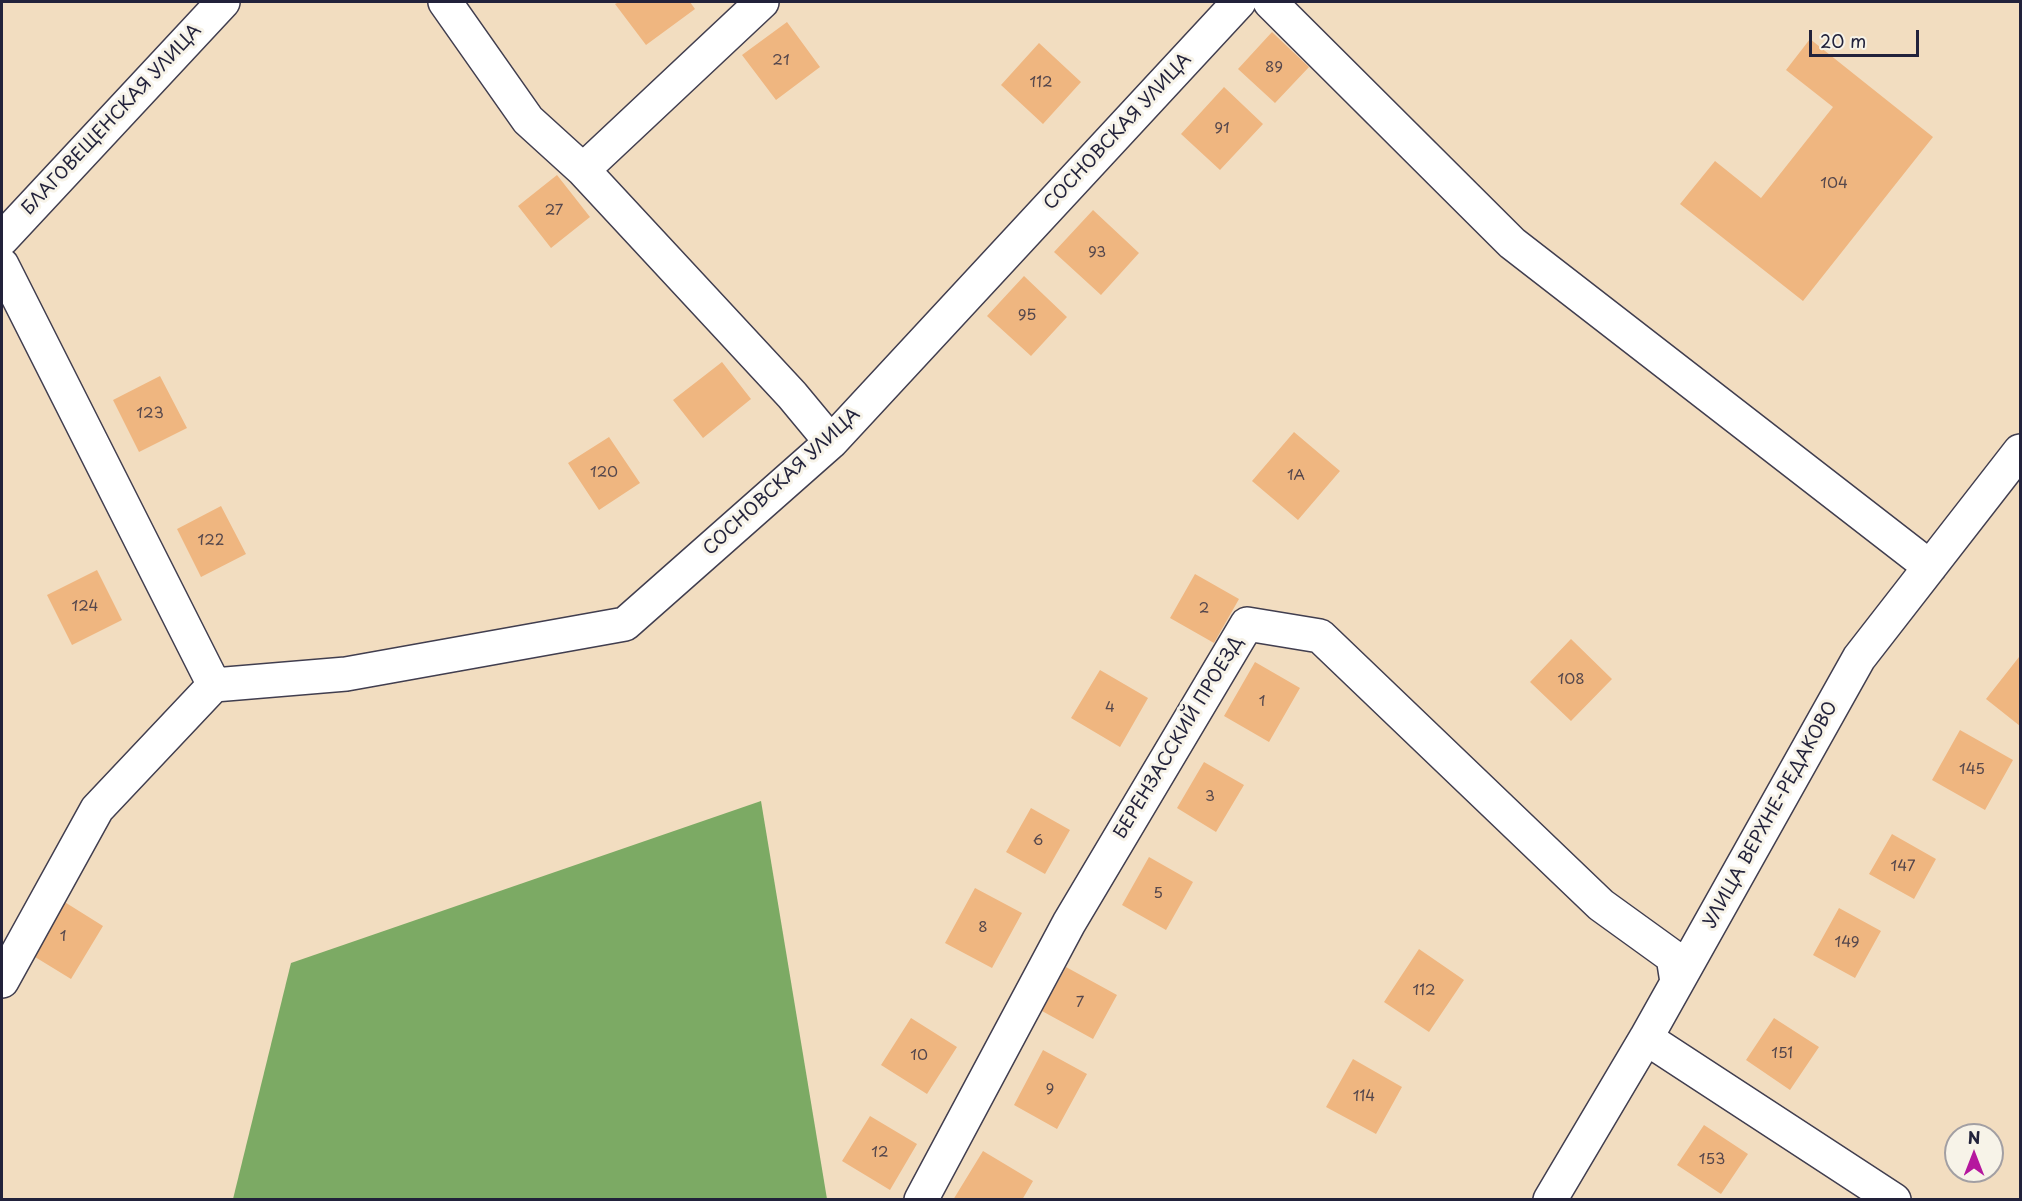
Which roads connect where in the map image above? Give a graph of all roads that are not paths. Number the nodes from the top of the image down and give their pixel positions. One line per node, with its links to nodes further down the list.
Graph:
1 (223, 2): 7 (street, БЛАГОВЕЩЕНСКАЯ УЛИЦА)
2 (445, 2): 6 (street)
3 (762, 2): 6 (street)
4 (1239, 2): 9 (street, СОСНОВСКАЯ УЛИЦА)
5 (1270, 2): 11 (street)
6 (583, 170): 9 (street)
7 (2, 239)
8 (2, 265): 12 (street)
9 (831, 441): 12 (street, СОСНОВСКАЯ УЛИЦА)
10 (2020, 451): 11 (street, УЛИЦА ВЕРХНЕ-РЕДАКОВО)
11 (1929, 567): 14 (street, УЛИЦА ВЕРХНЕ-РЕДАКОВО)
12 (214, 685): 13 (street)
13 (2, 981)
14 (1677, 982): 15 (street, УЛИЦА ВЕРХНЕ-РЕДАКОВО); 16 (street, БЕРЕНЗАССКИЙ ПРОЕЗД)
15 (1646, 1038): 17 (street, УЛИЦА ВЕРХНЕ-РЕДАКОВО); 18 (street)
16 (921, 1200)
17 (1550, 1200)
18 (1894, 1200)

